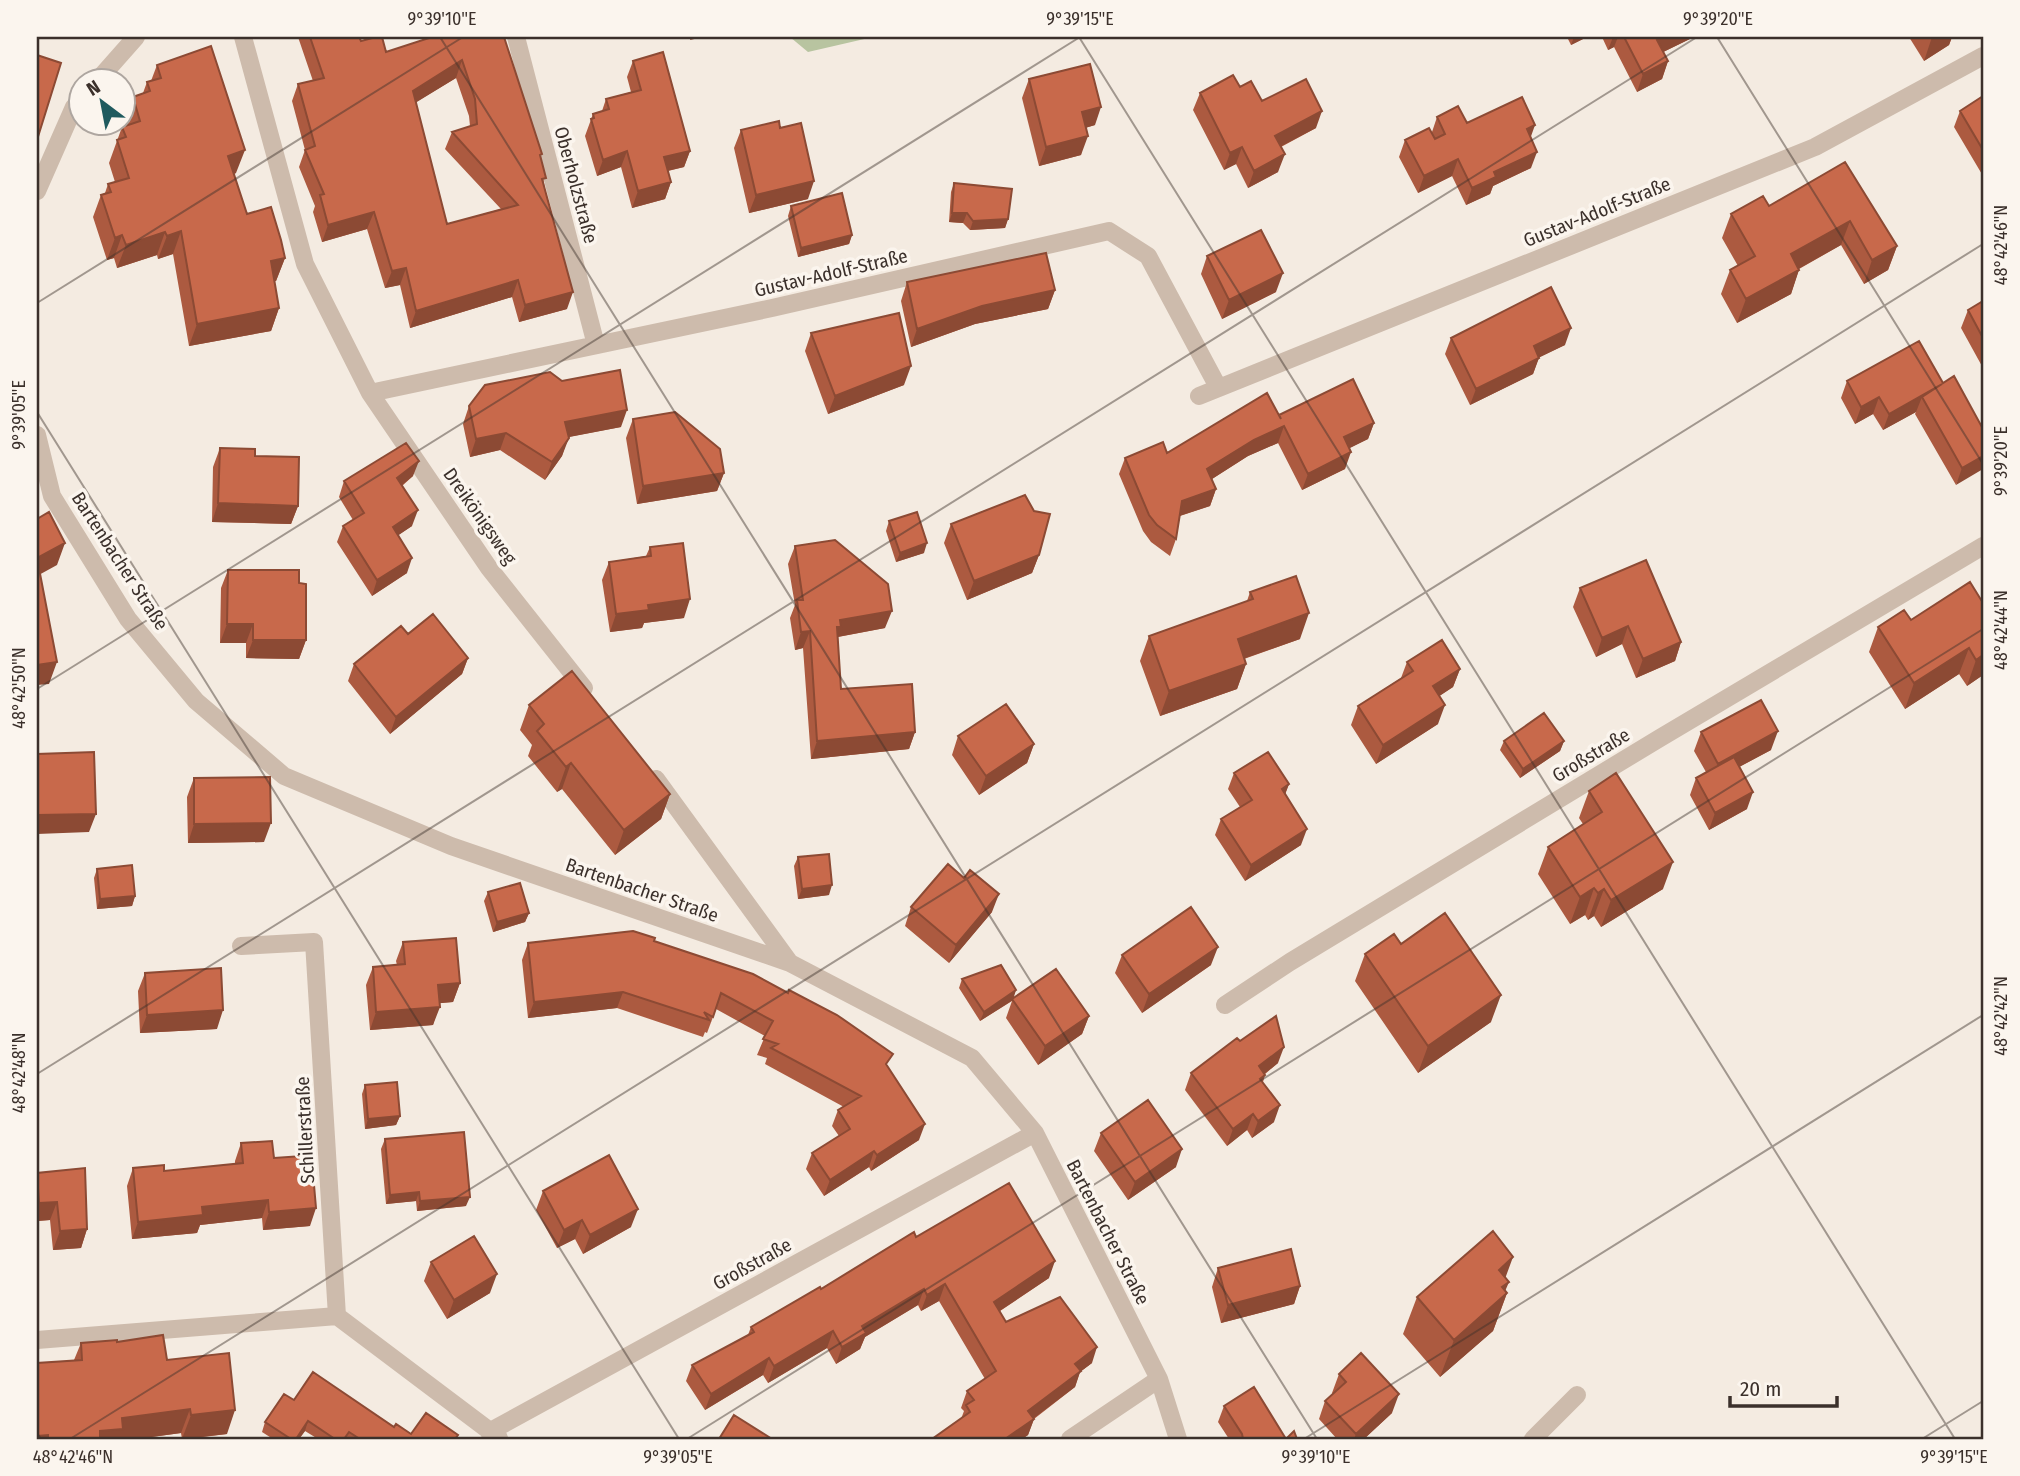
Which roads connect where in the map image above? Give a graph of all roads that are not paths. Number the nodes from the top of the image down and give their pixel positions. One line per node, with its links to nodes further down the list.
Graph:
1 (136, 37): 5 (street)
2 (243, 37): 10 (street, Dreikönigsweg)
3 (516, 37): 8 (street, Oberholzstraße)
4 (1983, 56): 9 (street, Gustav-Adolf-Straße)
5 (110, 66)
6 (66, 125): 7 (street)
7 (37, 191)
8 (596, 345): 9 (street, Gustav-Adolf-Straße); 10 (street, Gustav-Adolf-Straße)
9 (1218, 387): 11 (street, Gustav-Adolf-Straße)
10 (370, 393): 14 (street, Dreikönigsweg)
11 (1199, 396)
12 (37, 435): 17 (street, Bartenbacher Straße)
13 (1983, 546): 18 (street, Großstraße)
14 (597, 704)
15 (649, 770): 17 (street)
16 (241, 946): 20 (street, Schillerstraße)
17 (790, 963): 19 (street, Bartenbacher Straße)
18 (1225, 1005)
19 (1035, 1133): 22 (street, Bartenbacher Straße); 24 (street, Großstraße)
20 (337, 1316): 21 (street); 24 (street)
21 (37, 1340)
22 (1159, 1379): 25 (street); 26 (street, Bartenbacher Straße)
23 (1577, 1395): 27 (street)
24 (495, 1435)
25 (1070, 1439)
26 (1178, 1439)
27 (1533, 1439)

